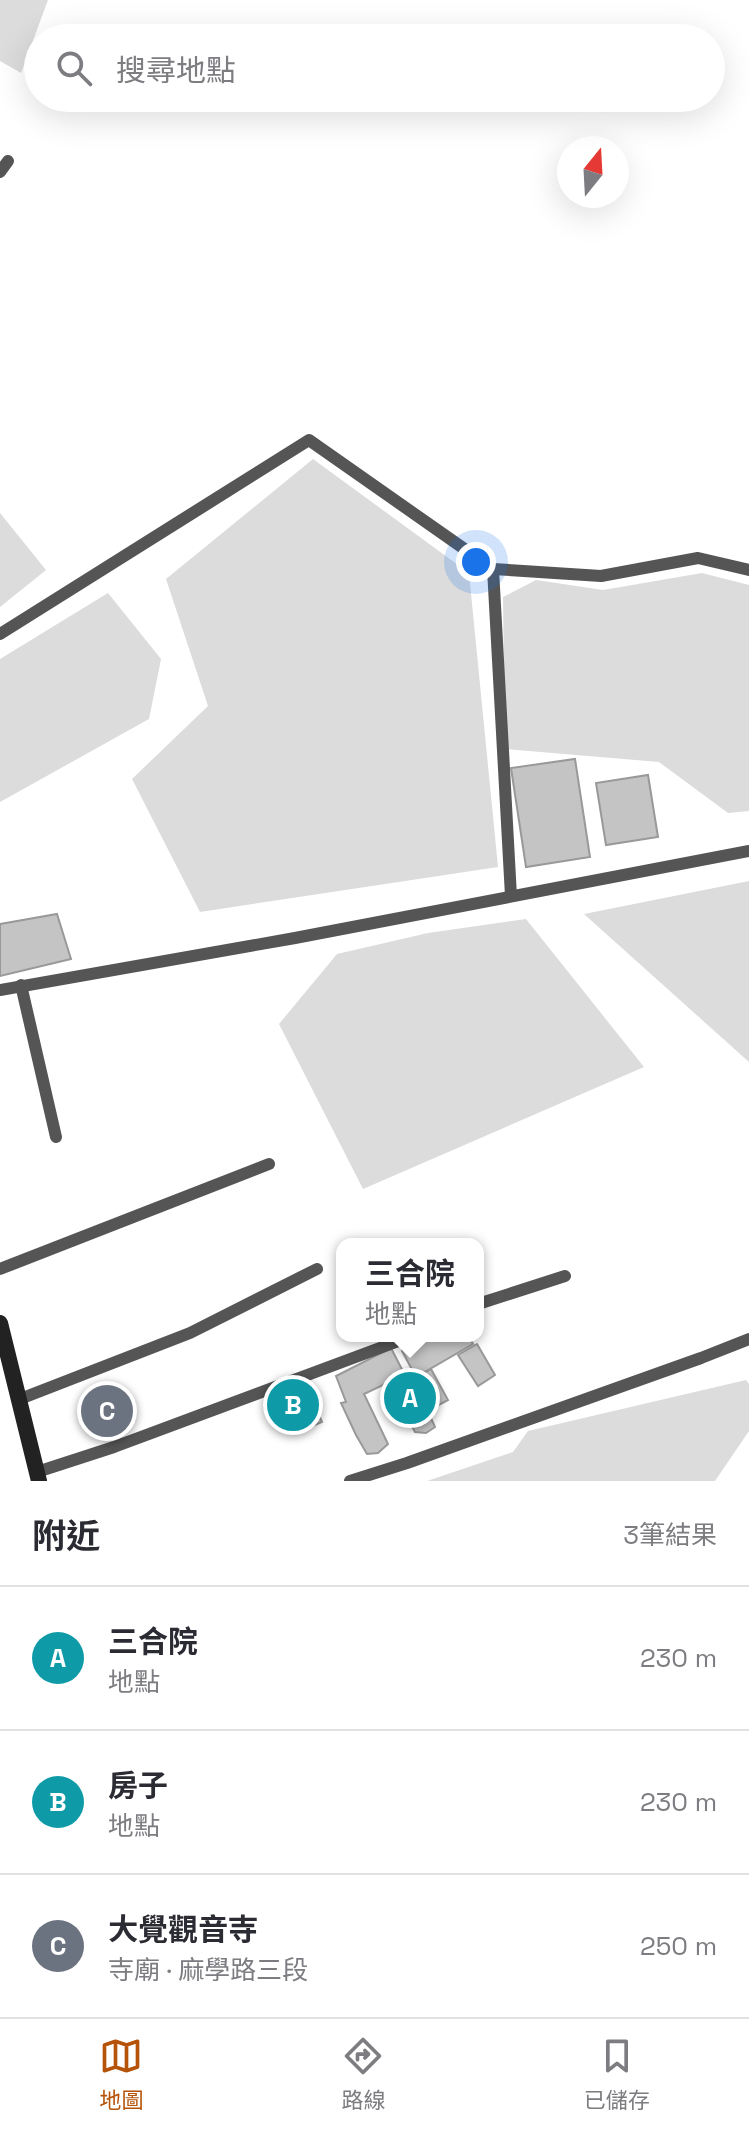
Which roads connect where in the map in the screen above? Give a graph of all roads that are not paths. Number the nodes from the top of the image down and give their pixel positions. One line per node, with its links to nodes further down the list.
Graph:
1 (493, 569): 2 (lane); 3 (lane); 5 (lane)
2 (749, 570)
3 (0, 634)
4 (749, 851): 5 (lane)
5 (511, 896): 6 (lane)
6 (21, 985): 7 (lane); 8 (lane)
7 (0, 990)
8 (56, 1137)
9 (269, 1164): 10 (lane)
10 (0, 1269)
11 (317, 1269): 17 (lane)
12 (565, 1276): 13 (lane)
13 (484, 1302)
14 (0, 1323): 17 (main road)
15 (749, 1339): 19 (lane)
16 (396, 1342): 18 (lane)
17 (20, 1399): 18 (main road)
18 (38, 1477)
19 (350, 1481)

